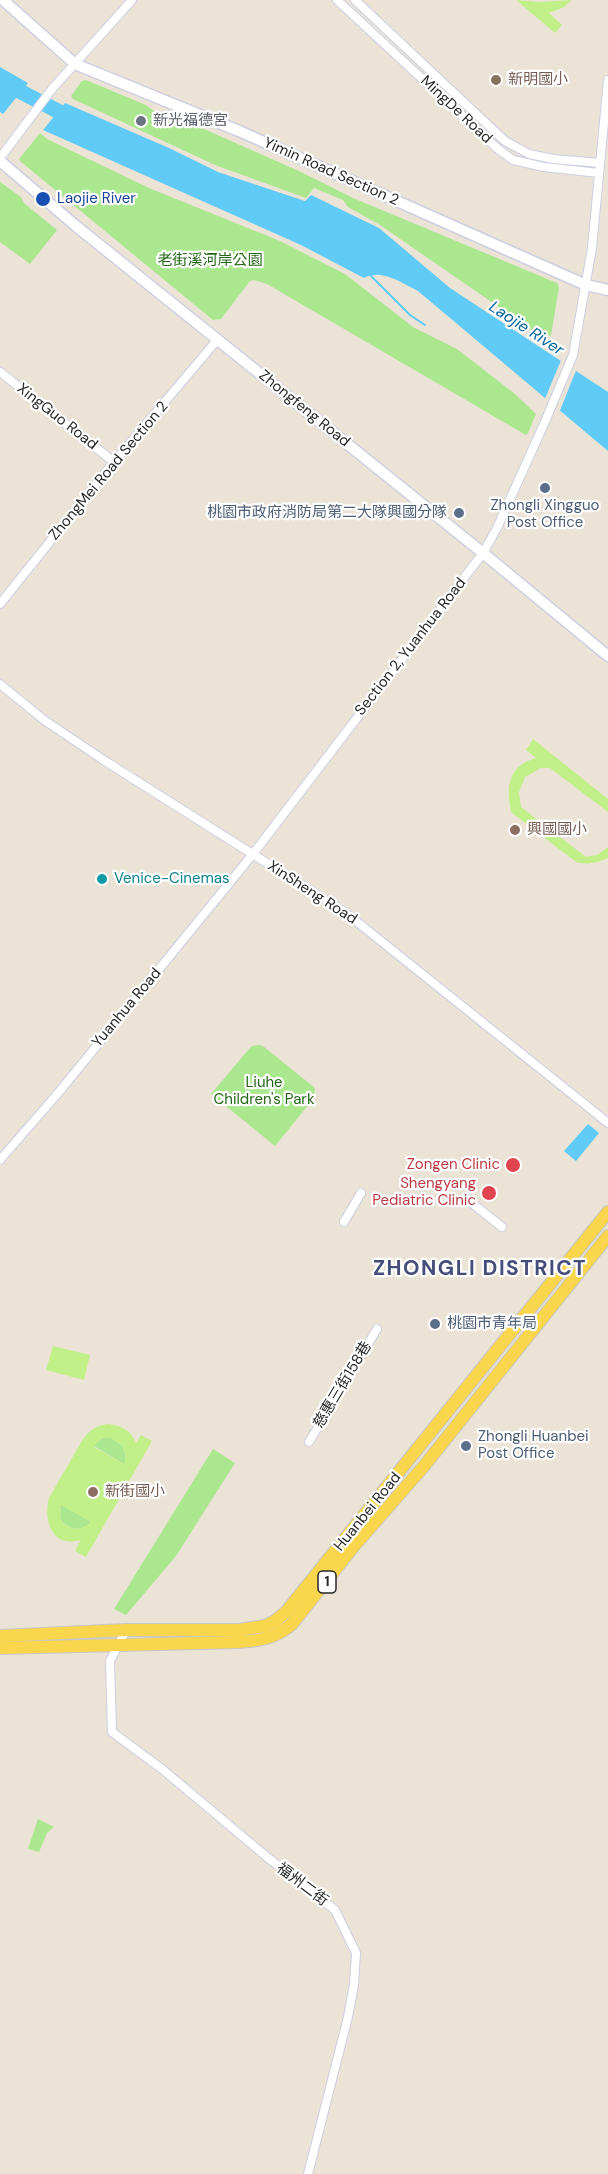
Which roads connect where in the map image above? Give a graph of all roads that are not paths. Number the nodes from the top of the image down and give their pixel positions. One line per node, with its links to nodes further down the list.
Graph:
1 (3, 0): 5 (main road, Yimin Road Section 2)
2 (132, 0): 5 (street)
3 (337, 0): 9 (street, MingDe Road)
4 (355, 0): 8 (street, MingDe Road)
5 (75, 64): 7 (street); 10 (main road, Yimin Road Section 2)
6 (608, 80): 8 (street)
7 (0, 160): 12 (main road, Zhongfeng Road)
8 (600, 163): 9 (street)
9 (599, 173): 10 (street)
10 (586, 285): 11 (main road, Yimin Road Section 2); 15 (street, Section 2, Yuanhua Road)
11 (608, 290)
12 (218, 339): 14 (street, ZhongMei Road Section 2); 15 (main road, Zhongfeng Road)
13 (0, 372): 14 (street, XingGuo Road)
14 (114, 462): 16 (street, ZhongMei Road Section 2)
15 (483, 553): 17 (main road, Zhongfeng Road); 19 (street, Section 2, Yuanhua Road)
16 (0, 604)
17 (608, 656)
18 (0, 684): 19 (street, XinSheng Road)
19 (253, 854): 20 (street, XinSheng Road); 21 (street, Yuanhua Road)
20 (608, 1123)
21 (0, 1160)
22 (360, 1193): 25 (street)
23 (468, 1200): 26 (street)
24 (608, 1212): 28 (main road, Huanbei Road / 1)
25 (344, 1222)
26 (502, 1227)
27 (608, 1236): 29 (main road, Huanbei Road / 1)
28 (560, 1272): 29 (street); 31 (main road, Huanbei Road / 1)
29 (571, 1281): 32 (main road, Huanbei Road / 1)
30 (377, 1329): 33 (street, 慈惠三街158巷)
31 (464, 1392): 32 (street); 34 (main road, Huanbei Road / 1)
32 (475, 1401): 36 (main road, Huanbei Road / 1)
33 (309, 1442)
34 (126, 1630): 35 (main road, Huanbei Road / 1); 36 (street)
35 (0, 1636)
36 (117, 1646): 37 (main road, Huanbei Road / 1); 38 (street, 福州二街)
37 (0, 1648)
38 (308, 2174)

